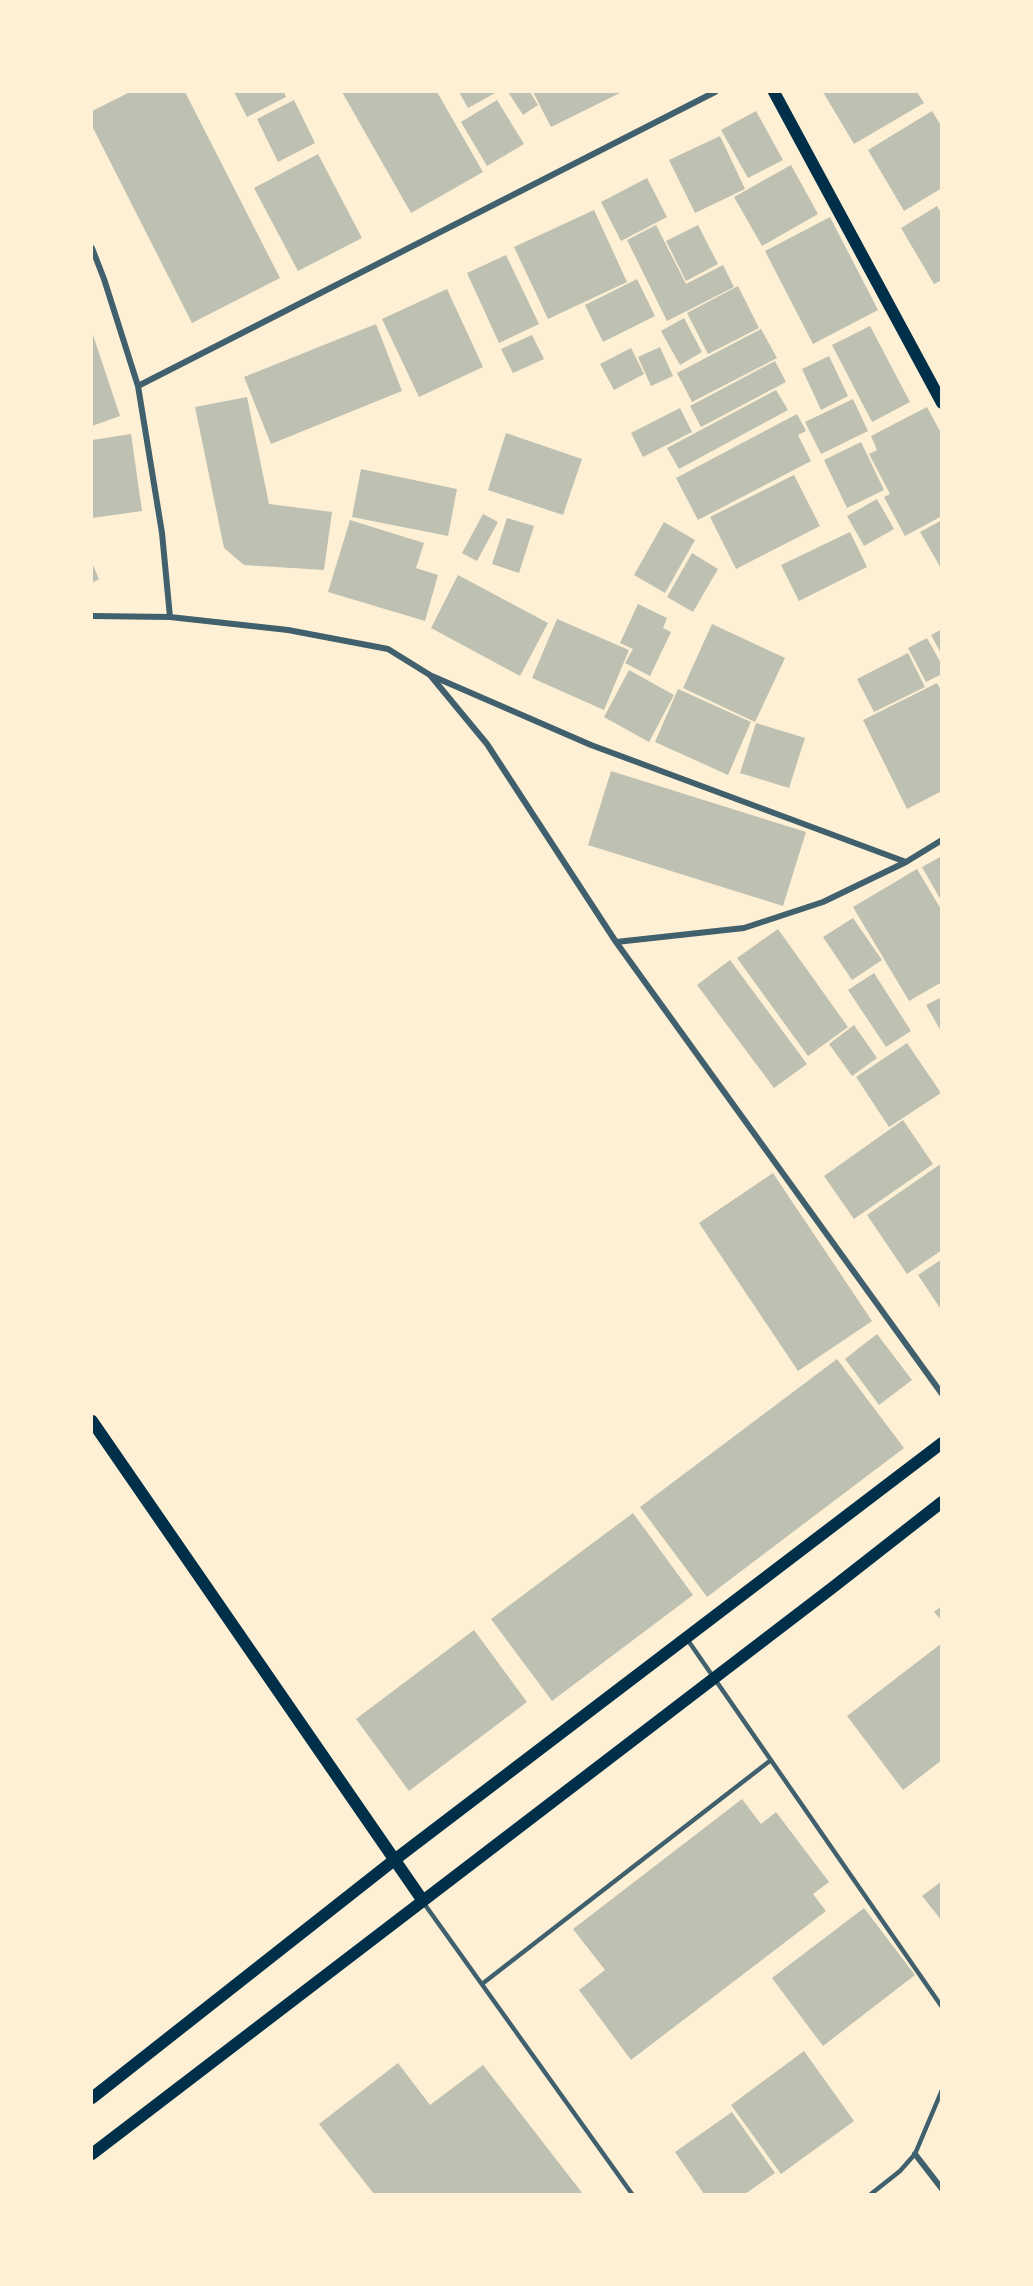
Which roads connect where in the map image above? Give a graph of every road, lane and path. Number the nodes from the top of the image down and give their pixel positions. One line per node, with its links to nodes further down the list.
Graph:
1 (715, 92): 4 (street)
2 (774, 92): 5 (main road)
3 (92, 248): 4 (street)
4 (138, 386): 7 (street)
5 (942, 403)
6 (92, 616): 7 (street)
7 (170, 616): 8 (street)
8 (430, 675): 10 (street); 11 (street)
9 (942, 840): 10 (street)
10 (906, 862): 11 (street)
11 (616, 942): 12 (street)
12 (942, 1394)
13 (92, 1421): 19 (main road)
14 (942, 1443): 16 (main road)
15 (942, 1502): 17 (main road)
16 (686, 1638): 17 (lane); 19 (main road)
17 (715, 1678): 18 (lane); 20 (main road)
18 (771, 1760): 21 (lane); 22 (lane)
19 (393, 1861): 20 (main road); 24 (main road)
20 (423, 1901): 21 (lane); 25 (main road)
21 (482, 1984): 28 (lane)
22 (942, 2007)
23 (942, 2090): 26 (lane)
24 (92, 2098)
25 (92, 2154)
26 (915, 2154): 27 (street); 29 (lane)
27 (942, 2189)
28 (632, 2194)
29 (871, 2194)

